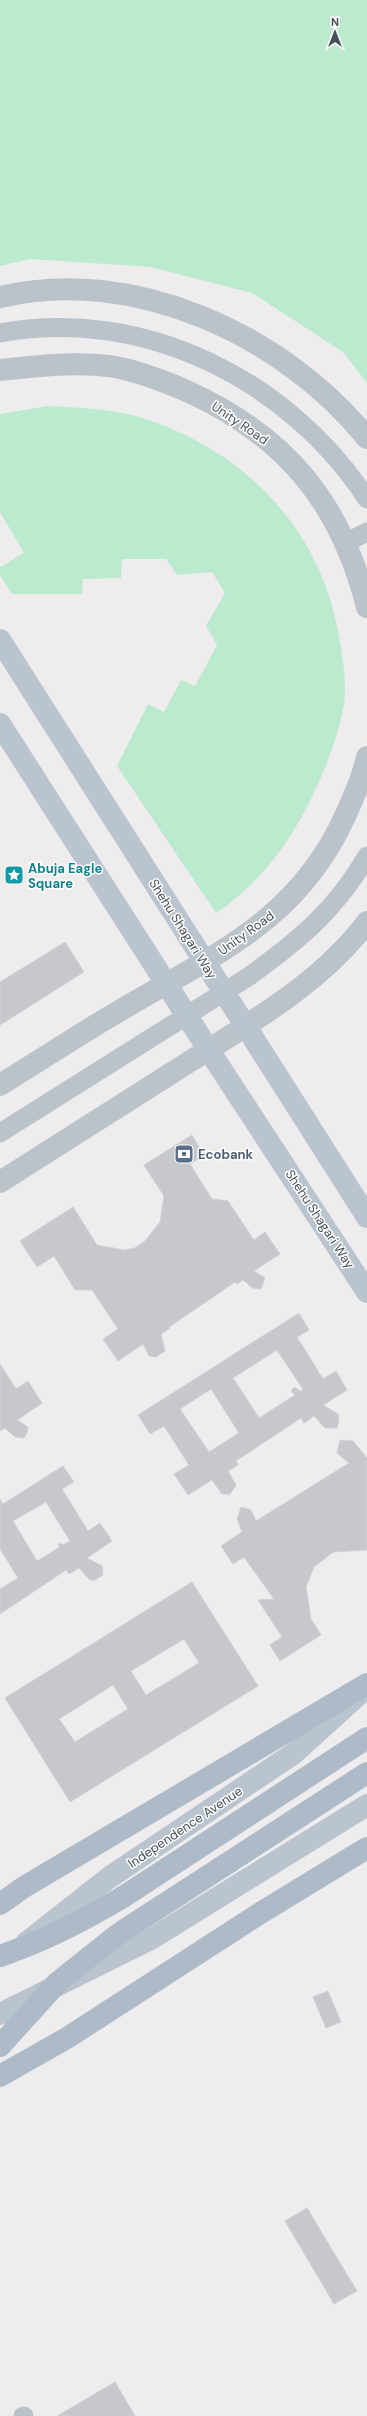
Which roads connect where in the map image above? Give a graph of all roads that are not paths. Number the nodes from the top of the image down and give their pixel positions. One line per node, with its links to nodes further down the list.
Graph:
1 (0, 297): 4 (street)
2 (0, 333): 5 (street)
3 (0, 370): 7 (street, Unity Road)
4 (367, 438)
5 (367, 500)
6 (367, 532): 7 (street)
7 (347, 542): 8 (street, Unity Road)
8 (367, 607)
9 (0, 640): 14 (main road, Shehu Shagari Way)
10 (0, 724): 15 (main road, Shehu Shagari Way)
11 (367, 757): 14 (street, Unity Road)
12 (367, 856): 16 (street)
13 (367, 922): 18 (street)
14 (204, 963): 15 (street, Unity Road); 16 (main road, Shehu Shagari Way)
15 (168, 984): 17 (main road, Shehu Shagari Way); 20 (street, Unity Road)
16 (224, 993): 17 (street); 18 (main road, Shehu Shagari Way)
17 (187, 1015): 19 (main road, Shehu Shagari Way); 21 (street)
18 (245, 1026): 19 (street); 23 (main road, Shehu Shagari Way)
19 (208, 1050): 22 (street); 24 (main road, Shehu Shagari Way)
20 (0, 1085)
21 (0, 1133)
22 (0, 1182)
23 (367, 1217)
24 (367, 1292)
25 (367, 1686): 30 (main road); 32 (main road, Independence Avenue)
26 (367, 1738): 31 (main road, Independence Avenue, bridge)
27 (367, 1774): 34 (main road, bridge)
28 (367, 1805): 33 (main road)
29 (367, 1848): 35 (main road)
30 (0, 1904)
31 (0, 1956)
32 (0, 1964)
33 (0, 2014)
34 (0, 2046)
35 (0, 2076)

